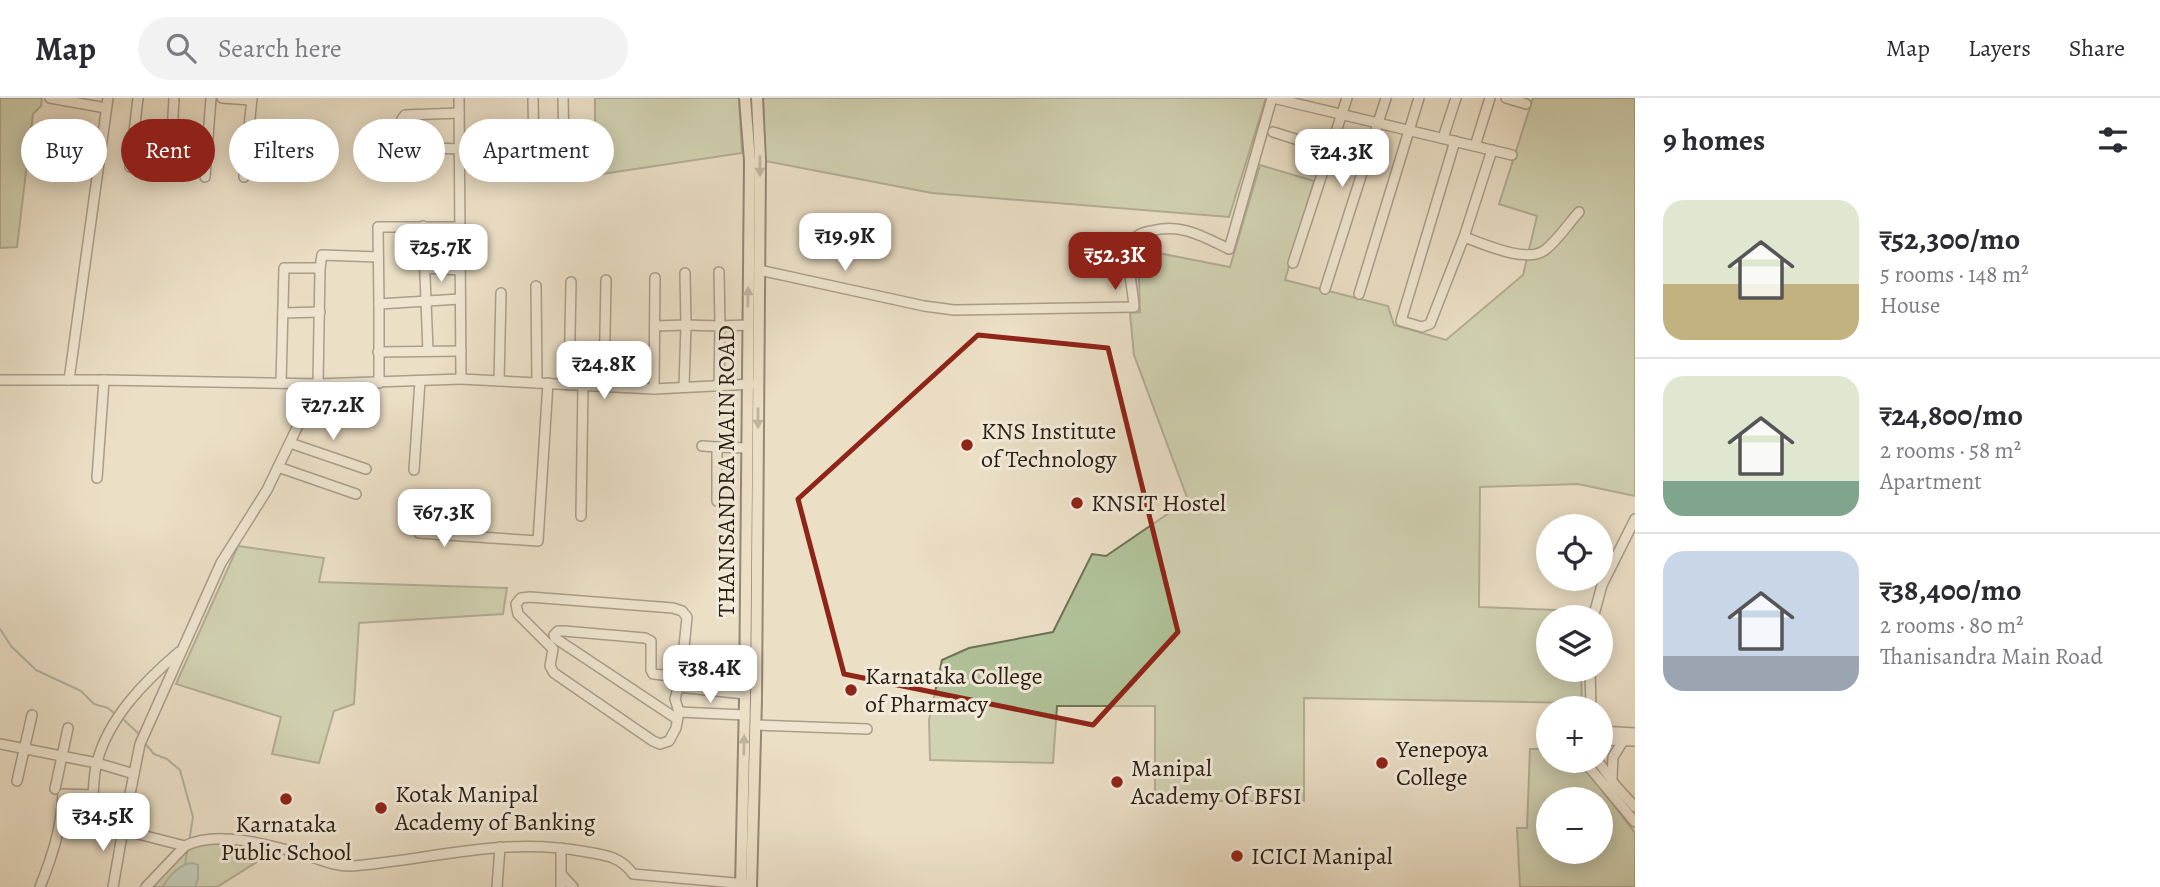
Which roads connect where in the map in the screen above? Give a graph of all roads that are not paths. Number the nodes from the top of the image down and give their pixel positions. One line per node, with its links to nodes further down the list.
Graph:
1 (50, 98): 19 (street)
2 (138, 98): 23 (street)
3 (174, 98): 24 (street)
4 (211, 98): 25 (street)
5 (222, 98): 18 (street)
6 (459, 98): 21 (street)
7 (533, 98): 28 (street)
8 (563, 98): 29 (street)
9 (745, 98): 68 (main road, THANISANDRA MAIN ROAD, one-way to 9)
10 (757, 98): 50 (main road, THANISANDRA MAIN ROAD, one-way to 50)
11 (1273, 98): 22 (street); 50 (street)
12 (1347, 98): 22 (street)
13 (1386, 98): 30 (street)
14 (1419, 98): 31 (street)
15 (1456, 98): 33 (street)
16 (1490, 98): 35 (street)
17 (1506, 98): 20 (street)
18 (252, 99): 26 (street)
19 (107, 103): 74 (street)
20 (1526, 104)
21 (459, 113): 27 (street); 36 (street)
22 (1341, 114): 30 (street); 37 (street)
23 (136, 119)
24 (173, 119)
25 (209, 119)
26 (250, 119)
27 (459, 119)
28 (533, 119)
29 (563, 119)
30 (1378, 123): 31 (street); 57 (street)
31 (1409, 130): 33 (street); 59 (street)
32 (1273, 132): 37 (street)
33 (1443, 138): 34 (street)
34 (1455, 141): 35 (street); 44 (street)
35 (1475, 146): 38 (street)
36 (459, 149)
37 (1330, 150): 46 (street)
38 (1492, 150): 39 (street); 44 (street)
39 (1512, 155)
40 (460, 182): 43 (street)
41 (1579, 212): 44 (street)
42 (423, 226): 43 (street); 45 (street); 48 (street)
43 (460, 227): 49 (street)
44 (1464, 237)
45 (378, 257): 47 (street); 62 (street)
46 (1293, 263)
47 (320, 268): 63 (street); 64 (street)
48 (424, 268): 49 (street); 61 (street)
49 (460, 270): 60 (street)
50 (760, 270): 84 (main road, THANISANDRA MAIN ROAD)
51 (719, 272): 67 (street)
52 (685, 273): 65 (street)
53 (654, 278): 66 (street)
54 (606, 279): 86 (street)
55 (570, 282): 83 (street)
56 (536, 286): 80 (street)
57 (1325, 289)
58 (501, 293): 77 (street)
59 (1359, 294)
60 (460, 299): 61 (street); 70 (street)
61 (426, 301): 62 (street); 69 (street)
62 (379, 304): 71 (street)
63 (320, 312): 64 (street); 82 (street)
64 (282, 313): 78 (street)
65 (686, 325): 66 (street); 67 (street); 88 (street)
66 (654, 326): 89 (street)
67 (720, 326): 68 (street); 87 (street)
68 (748, 326): 84 (main road, THANISANDRA MAIN ROAD)
69 (429, 351): 70 (street); 71 (street)
70 (461, 351): 72 (street)
71 (378, 352): 79 (street)
72 (461, 379): 76 (street); 77 (street)
73 (0, 380): 74 (street)
74 (69, 380): 75 (street)
75 (104, 380): 78 (street); 99 (street)
76 (420, 381): 79 (street); 98 (street)
77 (499, 381): 80 (street)
78 (281, 383): 82 (street)
79 (379, 383): 82 (street)
80 (537, 383): 81 (street)
81 (548, 383): 83 (street); 104 (street)
82 (318, 384): 90 (street)
83 (569, 384): 85 (street)
84 (753, 384): 87 (street); 95 (main road, THANISANDRA MAIN ROAD); 113 (main road, THANISANDRA MAIN ROAD, one-way to 113)
85 (583, 385): 86 (street); 102 (street)
86 (604, 386): 89 (street)
87 (719, 386): 88 (street)
88 (684, 387): 89 (street)
89 (654, 389)
90 (308, 405): 91 (street); 92 (street)
91 (358, 418)
92 (290, 443): 96 (street); 97 (street)
93 (702, 446): 94 (street)
94 (717, 447): 95 (street); 101 (street)
95 (747, 448): 109 (main road, THANISANDRA MAIN ROAD)
96 (278, 467): 100 (street); 106 (street)
97 (366, 469)
98 (414, 470)
99 (97, 478)
100 (356, 494)
101 (717, 501)
102 (581, 516)
103 (1635, 519): 105 (street)
104 (419, 533)
105 (1596, 605)
106 (182, 650): 124 (street); 127 (street)
107 (681, 677): 108 (street); 112 (street); 112 (street)
108 (678, 687): 109 (street); 112 (street)
109 (745, 694): 111 (main road, THANISANDRA MAIN ROAD)
110 (33, 715): 122 (street)
111 (745, 715): 112 (street); 138 (main road, THANISANDRA MAIN ROAD, one-way to 111)
112 (678, 716)
113 (755, 725): 115 (street); 138 (main road, THANISANDRA MAIN ROAD)
114 (68, 728): 123 (street)
115 (867, 729)
116 (1613, 732): 117 (street)
117 (1635, 733)
118 (1613, 741): 119 (street)
119 (1623, 741): 120 (street); 129 (street)
120 (1635, 741)
121 (0, 744): 122 (street)
122 (25, 749): 123 (street); 128 (street)
123 (62, 756): 124 (street); 130 (street)
124 (97, 763): 127 (street); 139 (street)
125 (1594, 773): 132 (street)
126 (1606, 773): 129 (street)
127 (134, 774): 133 (street)
128 (17, 780)
129 (1613, 783): 131 (street)
130 (55, 789)
131 (1635, 807)
132 (1635, 822)
133 (124, 824): 134 (street); 140 (street)
134 (189, 844): 135 (street); 141 (street)
135 (500, 847): 136 (street); 142 (street)
136 (561, 848): 137 (street); 138 (street)
137 (561, 874): 143 (street); 144 (street)
138 (746, 886)
139 (40, 887)
140 (113, 887)
141 (146, 887)
142 (497, 887)
143 (561, 887)
144 (573, 887)

